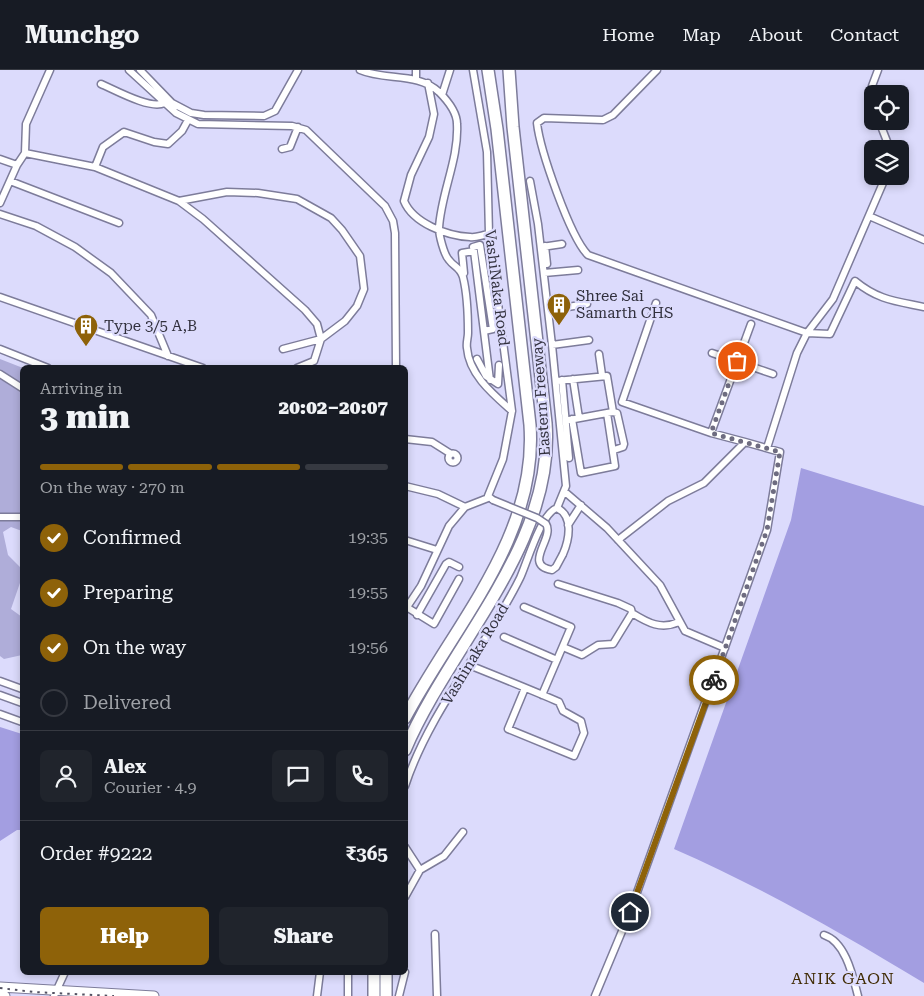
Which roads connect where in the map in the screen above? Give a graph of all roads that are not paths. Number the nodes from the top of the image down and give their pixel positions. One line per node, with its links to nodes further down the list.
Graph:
1 (50, 70): 22 (street)
2 (129, 70): 18 (street)
3 (140, 70): 4 (street)
4 (298, 70)
5 (360, 70): 13 (street)
6 (416, 70): 13 (street)
7 (450, 70): 17 (street)
8 (473, 70): 35 (street, VashiNaka Road)
9 (488, 70): 124 (highway, Eastern Freeway)
10 (509, 70): 127 (highway, Eastern Freeway)
11 (657, 70): 57 (street)
12 (878, 70): 16 (street)
13 (416, 79): 15 (street)
14 (101, 84): 18 (street)
15 (428, 84): 17 (street); 34 (street)
16 (872, 85)
17 (442, 95): 34 (street)
18 (164, 103): 19 (street)
19 (188, 120): 20 (street); 25 (street)
20 (298, 127): 21 (street); 71 (street)
21 (282, 149)
22 (25, 153): 24 (street); 25 (street)
23 (0, 159): 24 (street)
24 (17, 165): 27 (street)
25 (95, 167): 29 (street)
26 (530, 181): 39 (street)
27 (10, 182): 30 (street); 33 (street)
28 (882, 185): 32 (street)
29 (179, 200): 58 (street); 58 (street)
30 (0, 203)
31 (0, 214): 65 (street)
32 (869, 216): 37 (street); 57 (street)
33 (119, 223)
34 (439, 230): 36 (street); 80 (street)
35 (489, 234): 36 (street); 42 (street, VashiNaka Road)
36 (475, 237): 40 (street)
37 (924, 240)
38 (562, 244): 39 (street)
39 (543, 247): 44 (street)
40 (474, 248): 43 (street); 45 (street); 46 (street)
41 (578, 270): 44 (street)
42 (494, 271): 43 (street); 54 (street, VashiNaka Road)
43 (485, 273): 55 (street)
44 (546, 273): 52 (street)
45 (478, 284): 46 (street); 56 (street)
46 (465, 286): 47 (street)
47 (466, 294)
48 (0, 297): 65 (street)
49 (656, 303): 84 (street)
50 (587, 304): 52 (street)
51 (924, 307): 57 (street)
52 (548, 310): 60 (street)
53 (751, 324): 67 (street)
54 (501, 326): 55 (street); 72 (street, VashiNaka Road)
55 (493, 327): 56 (street)
56 (484, 331): 77 (street)
57 (807, 333): 87 (street)
58 (321, 338): 62 (street); 70 (street)
59 (589, 340): 60 (street)
60 (552, 345): 78 (street)
61 (0, 349): 68 (street)
62 (283, 350)
63 (712, 352): 67 (street)
64 (599, 354): 75 (street)
65 (168, 356): 69 (street)
66 (477, 359): 77 (street)
67 (737, 361): 74 (street); 84 (street)
68 (40, 365)
69 (194, 365)
70 (304, 365)
71 (396, 365)
72 (502, 369): 77 (street); 80 (street, VashiNaka Road)
73 (0, 374): 79 (street)
74 (773, 374)
75 (602, 376): 76 (street); 81 (street)
76 (573, 379): 78 (street); 82 (street)
77 (490, 380)
78 (559, 381): 83 (street); 92 (street)
79 (20, 387)
80 (512, 411): 93 (street, VashiNaka Road)
81 (610, 412): 82 (street); 88 (street); 88 (street)
82 (579, 418): 83 (street)
83 (569, 420): 88 (street); 90 (street)
84 (711, 433): 86 (street)
85 (408, 439): 89 (street)
86 (745, 442): 87 (street); 100 (street)
87 (767, 448): 114 (street)
88 (614, 450)
89 (451, 454)
90 (569, 458)
91 (408, 487): 95 (street)
92 (565, 492): 94 (street); 96 (street, Vashinaka Road)
93 (490, 499): 95 (street); 99 (street, bridge)
94 (581, 506): 99 (street); 100 (street)
95 (465, 507): 102 (street)
96 (557, 508): 99 (street); 116 (street, Vashinaka Road)
97 (0, 517): 98 (street)
98 (20, 517)
99 (568, 525)
100 (618, 540): 111 (street)
101 (408, 541): 102 (street)
102 (437, 550): 106 (street)
103 (459, 567): 110 (street)
104 (459, 579): 110 (street)
105 (558, 584): 109 (street)
106 (408, 605)
107 (524, 607): 113 (street)
108 (408, 610): 110 (street)
109 (632, 613): 111 (street); 113 (street)
110 (416, 615)
111 (679, 622): 114 (street)
112 (504, 637): 115 (street)
113 (562, 647): 115 (street)
114 (725, 648): 154 (street)
115 (557, 660): 121 (street)
116 (469, 665): 120 (street); 128 (street, Vashinaka Road)
117 (0, 681): 118 (street)
118 (10, 684): 119 (street); 122 (street)
119 (20, 687)
120 (525, 688): 121 (street); 121 (street)
121 (542, 695)
122 (3, 696): 123 (street)
123 (20, 702)
124 (408, 713)
125 (0, 714): 126 (street)
126 (20, 721)
127 (408, 744)
128 (408, 779)
129 (463, 832): 131 (street)
130 (408, 852): 131 (street)
131 (420, 870): 132 (street)
132 (408, 892)
133 (436, 934): 153 (street)
134 (824, 935): 155 (street)
135 (64, 975): 143 (street)
136 (320, 975): 148 (street)
137 (348, 975): 149 (street)
138 (374, 975): 150 (highway)
139 (386, 975): 151 (highway)
140 (403, 975): 152 (street)
141 (0, 987): 142 (main road)
142 (10, 992): 143 (main road)
143 (54, 994): 146 (main road)
144 (0, 995): 145 (main road)
145 (5, 996)
146 (136, 996): 147 (main road)
147 (154, 996)
148 (317, 996)
149 (348, 996)
150 (374, 996)
151 (386, 996)
152 (399, 996)
153 (437, 996)
154 (595, 996)
155 (858, 996)

